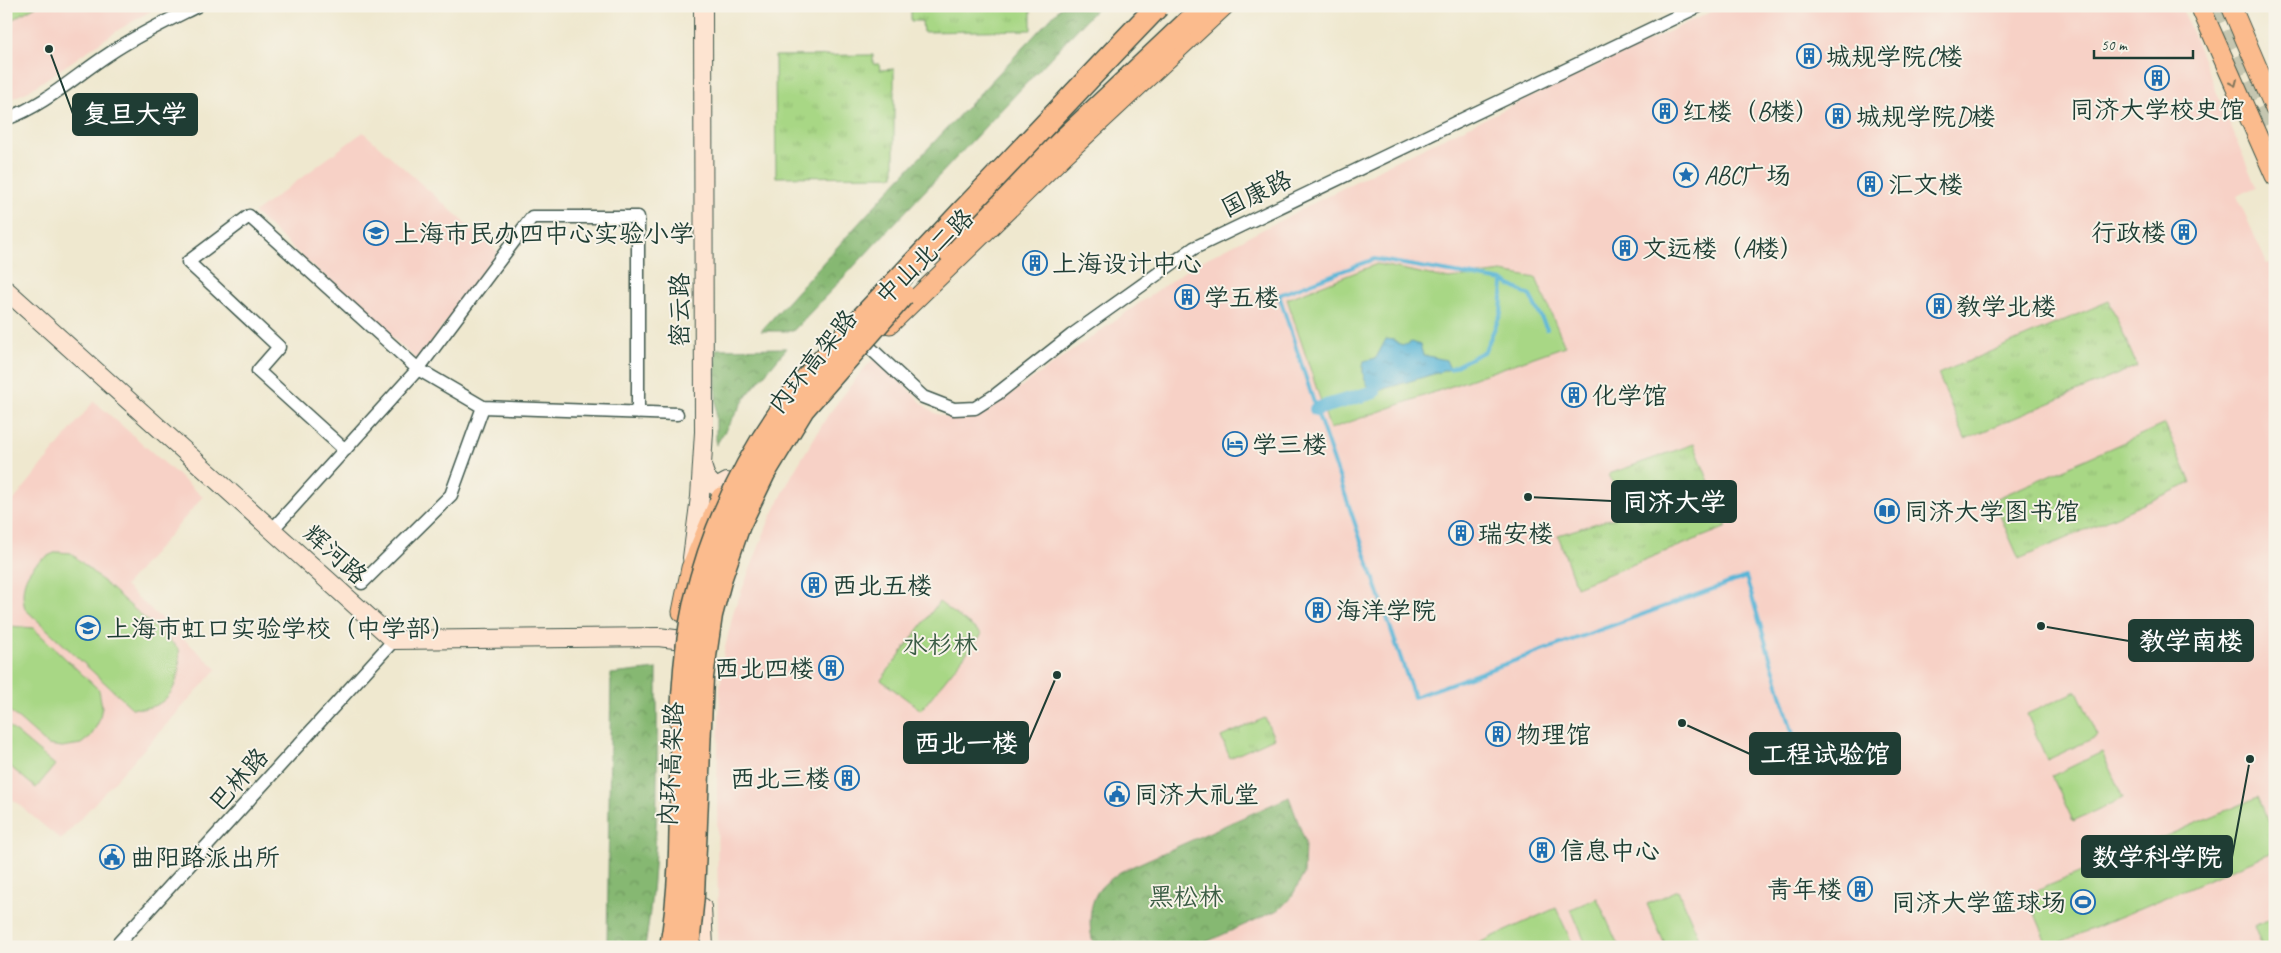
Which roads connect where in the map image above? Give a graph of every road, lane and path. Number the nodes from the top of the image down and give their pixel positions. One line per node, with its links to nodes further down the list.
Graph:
1 (197, 6): 12 (street)
2 (703, 6): 22 (street, 密云路)
3 (1145, 6): 23 (main road, 中山北二路)
4 (1158, 6): 33 (highway, 内环高架路, bridge)
5 (1184, 6): 14 (highway, 内环高架路)
6 (1205, 6): 14 (highway)
7 (1224, 6): 16 (main road, 中山北二路)
8 (1699, 6): 16 (street, 国康路)
9 (2200, 6): 13 (main road, one-way to 13)
10 (2231, 6): 11 (main road)
11 (2275, 109)
12 (6, 119)
13 (2275, 176)
14 (947, 250): 34 (highway, 内环高架路, bridge)
15 (6, 290): 24 (street, 辉河路)
16 (868, 346): 29 (main road, 中山北二路)
17 (418, 369): 18 (street); 19 (street); 21 (street); 21 (street)
18 (482, 407): 19 (street); 26 (street)
19 (638, 413): 20 (street)
20 (677, 414)
21 (345, 450): 24 (street)
22 (702, 464): 23 (street, 密云路); 25 (street, 密云路)
23 (727, 482): 25 (main road, 中山北二路)
24 (272, 530): 28 (street, 辉河路)
25 (691, 568): 27 (main road, 中山北二路)
26 (362, 582)
27 (679, 638): 28 (street); 29 (street); 32 (main road, 中山北二路)
28 (394, 640): 31 (street, 巴林路)
29 (715, 645): 30 (main road, 中山北二路)
30 (702, 907): 35 (main road, 中山北二路); 36 (street)
31 (114, 947)
32 (660, 947)
33 (670, 947)
34 (688, 947)
35 (698, 947)
36 (704, 947)

